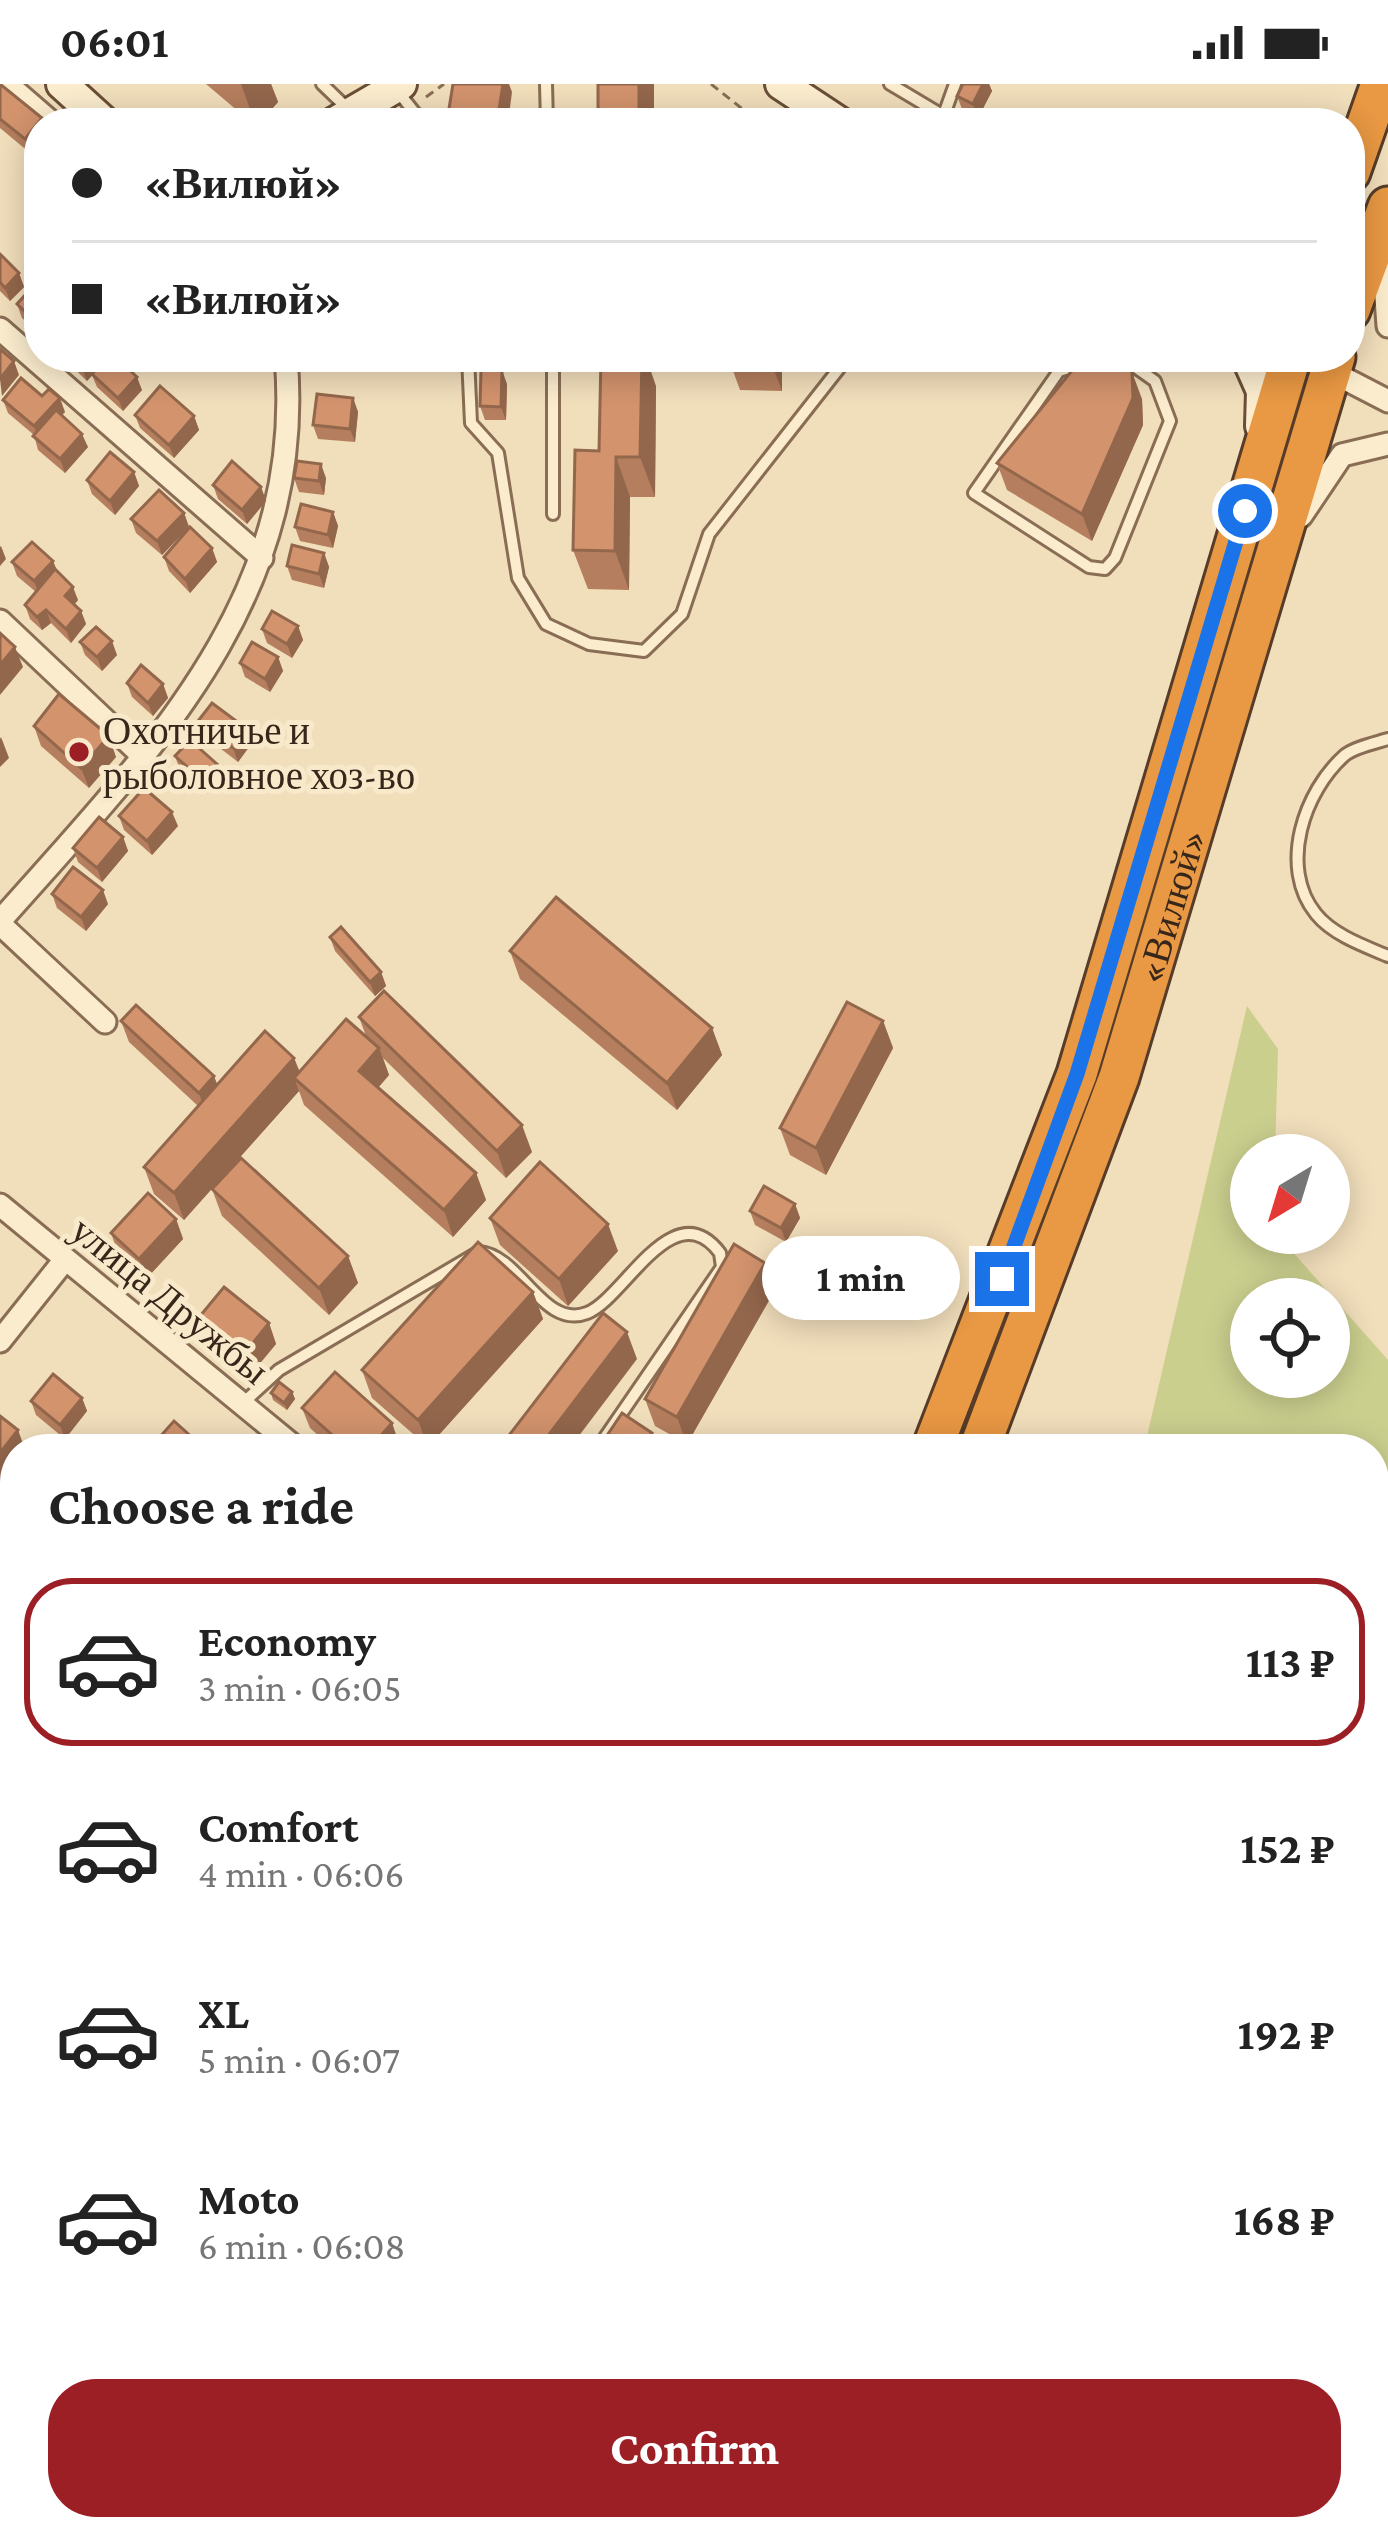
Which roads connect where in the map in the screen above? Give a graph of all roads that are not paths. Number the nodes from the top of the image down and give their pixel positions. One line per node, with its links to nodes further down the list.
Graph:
1 (7, 84): 7 (street)
2 (62, 84): 8 (main road)
3 (781, 84): 11 (main road)
4 (890, 84): 12 (lane)
5 (1381, 84): 13 (highway)
6 (389, 85): 9 (main road); 10 (lane)
7 (35, 108)
8 (88, 108)
9 (355, 108)
10 (410, 108)
11 (817, 108)
12 (925, 108)
13 (1365, 129)
14 (1388, 207): 16 (highway)
15 (1388, 223): 17 (street)
16 (1365, 269)
17 (1388, 326)
18 (0, 329): 19 (street)
19 (24, 350)
20 (49, 372): 35 (street)
21 (287, 372): 35 (street)
22 (468, 372): 24 (lane)
23 (553, 372): 34 (lane)
24 (836, 372)
25 (1058, 372): 26 (lane)
26 (1142, 372)
27 (1254, 372): 33 (main road)
28 (1308, 372): 33 (highway, «Вилюй»)
29 (1312, 372): 36 (highway, «Вилюй»)
30 (1334, 372): 31 (street)
31 (1388, 401)
32 (1388, 444): 36 (street)
33 (1255, 478): 49 (highway, «Вилюй»)
34 (553, 514)
35 (262, 558): 39 (street)
36 (1275, 564): 50 (highway, «Вилюй»)
37 (0, 621): 39 (street)
38 (1388, 739): 41 (lane)
39 (145, 758): 40 (street)
40 (0, 922): 42 (street)
41 (1388, 956)
42 (106, 1022)
43 (0, 1204): 44 (street, улица Дружбы)
44 (63, 1262): 45 (street); 46 (street, улица Дружбы)
45 (0, 1341)
46 (242, 1404): 47 (street, улица Дружбы); 48 (lane)
47 (279, 1434)
48 (607, 1434)
49 (938, 1434)
50 (986, 1434)

